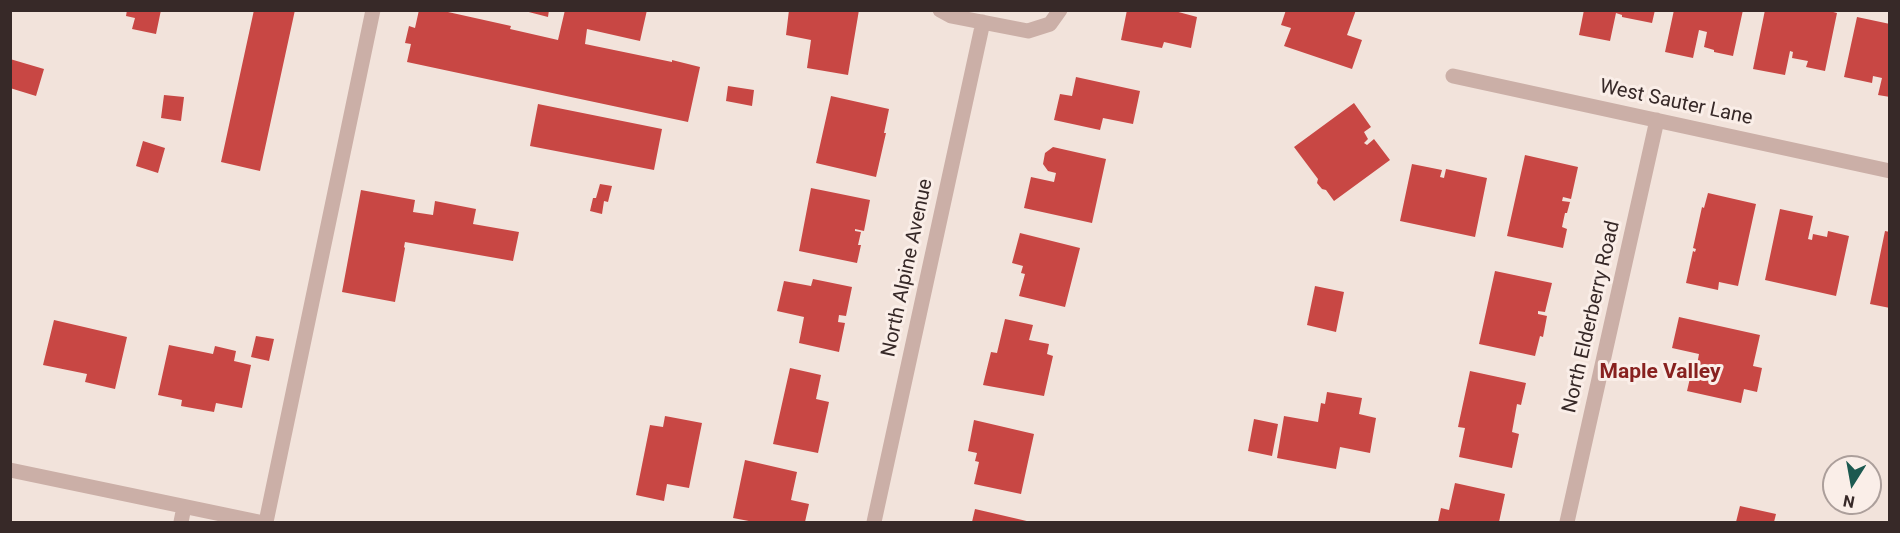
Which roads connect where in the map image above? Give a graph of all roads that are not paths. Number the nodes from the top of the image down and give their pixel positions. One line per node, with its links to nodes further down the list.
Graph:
1 (373, 10): 11 (street)
2 (940, 10): 4 (street)
3 (1060, 10): 4 (street)
4 (983, 22): 12 (street, North Alpine Avenue)
5 (1453, 76): 6 (street, West Sauter Lane)
6 (1657, 120): 7 (street, West Sauter Lane); 13 (street, North Elderberry Road)
7 (1890, 171)
8 (10, 470): 9 (street)
9 (183, 515): 10 (street)
10 (258, 522)
11 (266, 522)
12 (874, 522)
13 (1567, 522)

